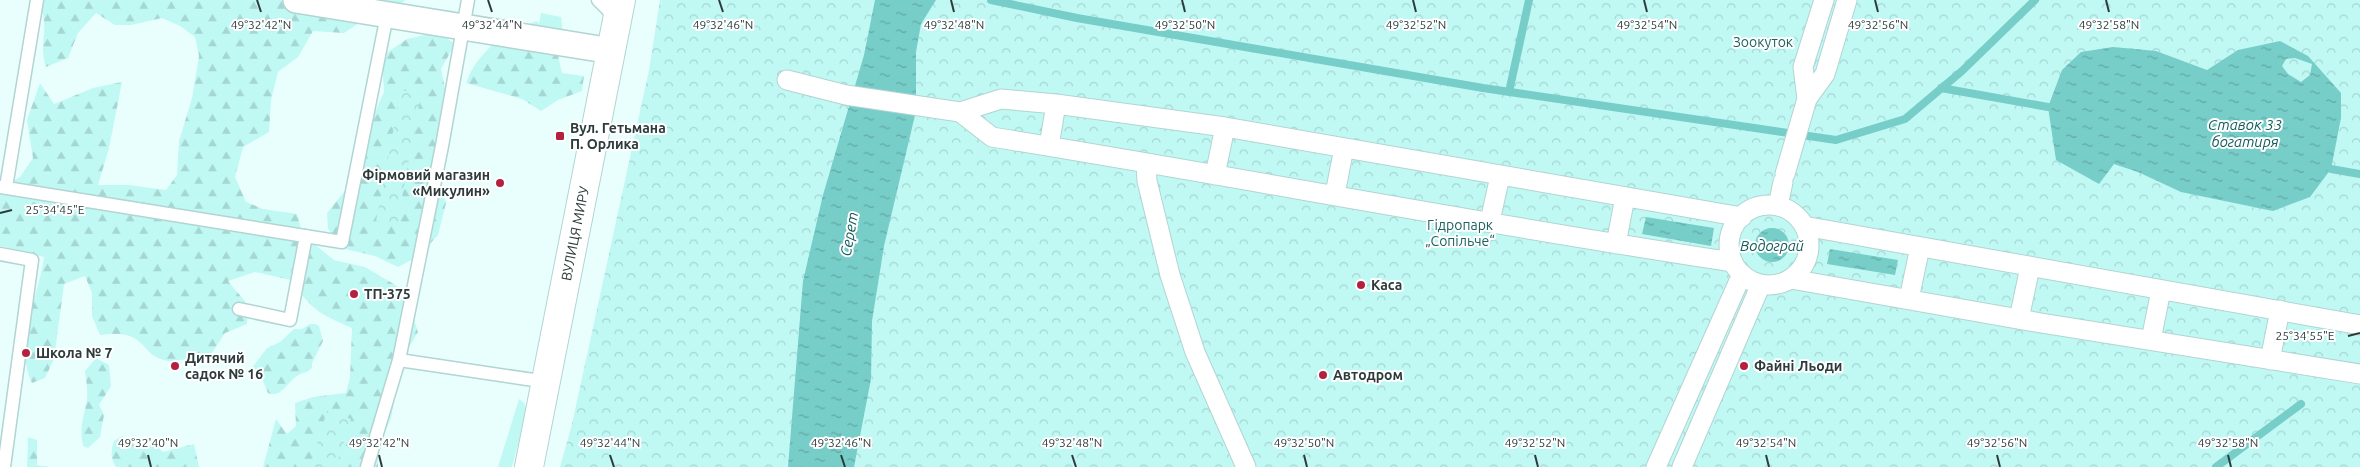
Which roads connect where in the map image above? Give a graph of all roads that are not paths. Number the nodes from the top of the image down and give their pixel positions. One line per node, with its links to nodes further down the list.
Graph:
1 (37, 0): 21 (lane)
2 (296, 0): 8 (street)
3 (468, 0): 9 (lane)
4 (598, 0): 7 (lane)
5 (1824, 0): 12 (street)
6 (1847, 0): 12 (street)
7 (619, 10): 10 (main road, ВУЛИЦЯ МИРУ)
8 (387, 14): 9 (street); 28 (lane)
9 (465, 27): 10 (street); 43 (lane)
10 (612, 51): 46 (main road, ВУЛИЦЯ МИРУ)
11 (787, 80): 14 (street)
12 (1807, 99): 24 (street)
13 (1056, 104): 14 (street); 15 (street); 16 (street)
14 (960, 112): 16 (street)
15 (1225, 127): 17 (street); 19 (street)
16 (1049, 146): 18 (street)
17 (1344, 148): 20 (street); 22 (street)
18 (1146, 164): 19 (street); 50 (street)
19 (1215, 175): 22 (street)
20 (1500, 176): 23 (street); 26 (street)
21 (3, 187): 28 (lane)
22 (1335, 194): 26 (street)
23 (1625, 197): 25 (street); 29 (street)
24 (1778, 206): 25 (street); 27 (street)
25 (1742, 217): 33 (street)
26 (1490, 221): 29 (street)
27 (1804, 226): 30 (street); 34 (street)
28 (306, 236): 38 (lane)
29 (1616, 244): 33 (street)
30 (1920, 247): 32 (street); 37 (street)
31 (0, 254): 47 (lane)
32 (2030, 267): 36 (street); 40 (street)
33 (1738, 268): 35 (street); 51 (street)
34 (1791, 279): 35 (street); 37 (street)
35 (1761, 284): 52 (street)
36 (2161, 290): 39 (street); 42 (street)
37 (1909, 299): 40 (street)
38 (239, 309)
39 (2280, 310): 41 (street); 44 (street)
40 (2019, 318): 42 (street)
41 (2360, 325)
42 (2151, 340): 44 (street)
43 (399, 360): 46 (lane); 48 (lane)
44 (2270, 360): 45 (street)
45 (2360, 374)
46 (547, 382): 49 (main road, ВУЛИЦЯ МИРУ)
47 (4, 467)
48 (367, 467)
49 (529, 467)
50 (1246, 467)
51 (1656, 467)
52 (1682, 467)

